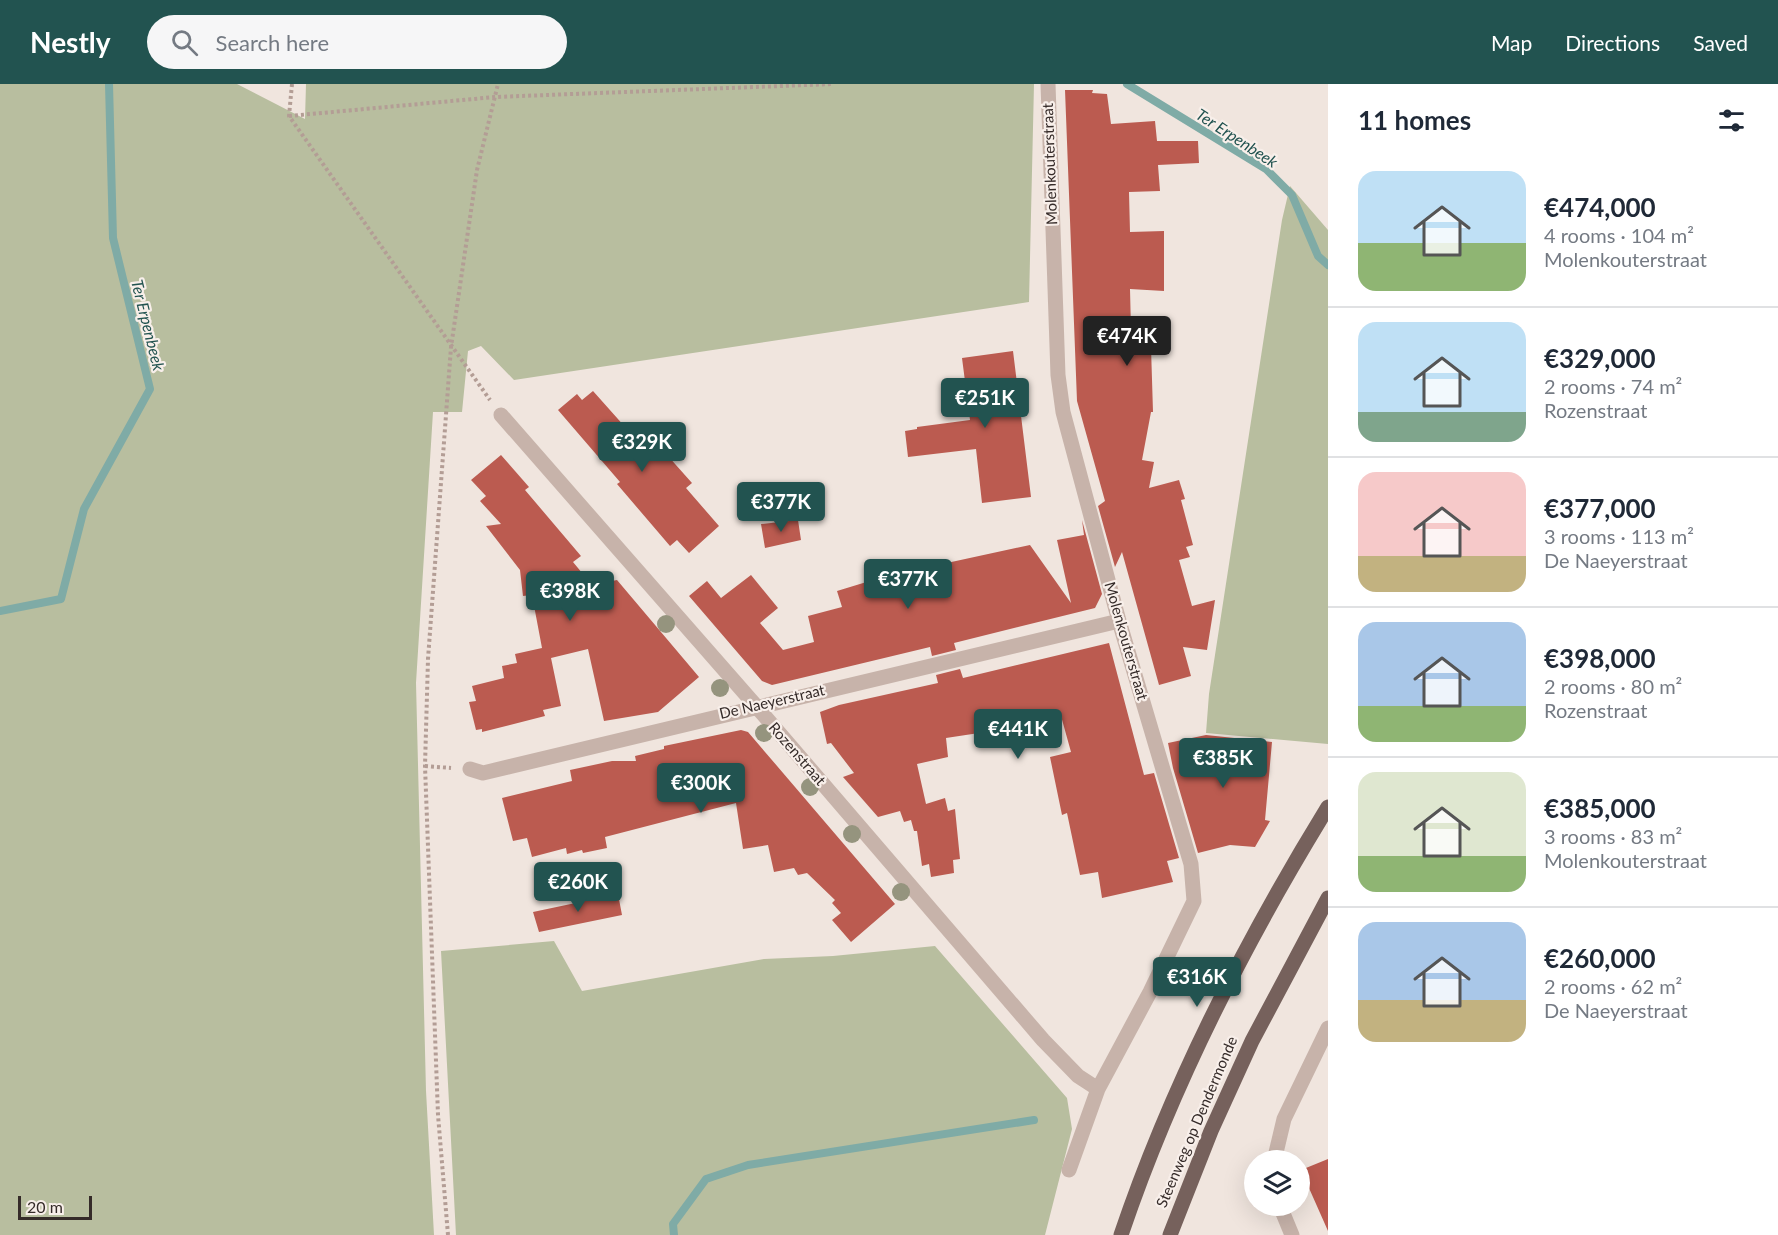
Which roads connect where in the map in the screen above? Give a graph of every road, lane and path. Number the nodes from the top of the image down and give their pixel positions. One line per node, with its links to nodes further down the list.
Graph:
1 (292, 84): 6 (path)
2 (498, 84): 5 (path)
3 (833, 84): 5 (path)
4 (1048, 84): 9 (street, Molenkouterstraat)
5 (495, 97): 6 (path); 7 (path)
6 (289, 116): 7 (path)
7 (451, 347): 8 (path); 11 (path)
8 (501, 415): 10 (street, Rozenstraat)
9 (1119, 621): 10 (street, De Naeyerstraat); 16 (street, Molenkouterstraat)
10 (756, 706): 12 (street, De Naeyerstraat); 16 (street, Rozenstraat)
11 (425, 766): 12 (path); 20 (path)
12 (470, 769)
13 (1328, 807): 21 (main road, Steenweg op Dendermonde)
14 (1328, 898): 22 (main road, Steenweg op Dendermonde)
15 (1328, 1028): 17 (street)
16 (1098, 1089): 18 (street, Molenkouterstraat)
17 (1277, 1150)
18 (1069, 1170)
19 (1284, 1216): 23 (street)
20 (448, 1235)
21 (1121, 1235)
22 (1170, 1235)
23 (1292, 1235)

